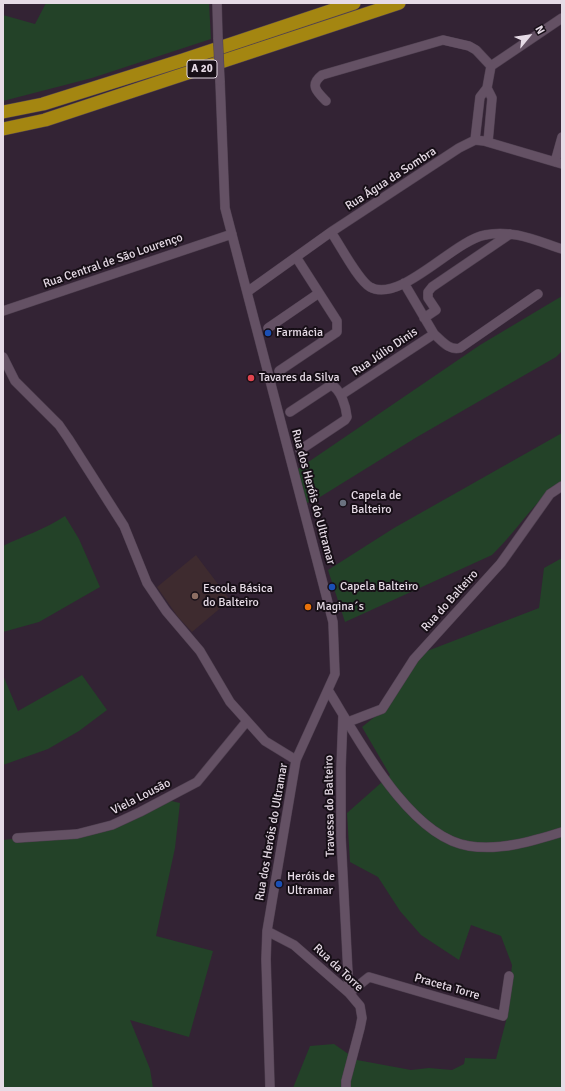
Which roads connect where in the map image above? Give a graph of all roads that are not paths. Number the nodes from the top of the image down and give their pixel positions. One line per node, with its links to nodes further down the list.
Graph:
1 (217, 3): 15 (street, Rua dos Heróis do Ultramar, bridge)
2 (354, 3): 8 (highway, A 20)
3 (399, 3): 9 (highway, A 20)
4 (562, 18): 5 (street)
5 (491, 66): 6 (street); 7 (street)
6 (487, 88): 11 (street); 12 (street)
7 (326, 101)
8 (3, 112)
9 (3, 128)
10 (562, 137): 13 (street)
11 (475, 140): 12 (street); 14 (street, Rua Água da Sombra)
12 (488, 142): 13 (street)
13 (559, 163)
14 (331, 232): 18 (street, Rua Água da Sombra); 19 (street)
15 (232, 234): 20 (street, Rua dos Heróis do Ultramar); 23 (street, Rua Central de São Lourenço)
16 (510, 234): 17 (street); 19 (street); 24 (street)
17 (562, 249)
18 (296, 257): 20 (street, Rua Água da Sombra); 21 (street)
19 (404, 284): 24 (street, Rua Júlio Dinis)
20 (247, 292): 33 (street, Rua dos Heróis do Ultramar)
21 (319, 293): 25 (street); 28 (street)
22 (538, 294): 26 (street)
23 (3, 311)
24 (424, 318): 26 (street, Rua Júlio Dinis)
25 (268, 328)
26 (434, 334): 29 (street, Rua Júlio Dinis)
27 (3, 357): 35 (street)
28 (279, 371)
29 (341, 395): 30 (street); 31 (street)
30 (290, 412)
31 (300, 450)
32 (562, 486): 34 (street, Rua do Balteiro)
33 (328, 690): 34 (street); 36 (street, Rua dos Heróis do Ultramar)
34 (346, 718): 37 (street); 41 (street, Travessa do Balteiro)
35 (247, 721): 36 (street); 38 (street, Viela Lousão)
36 (296, 760): 39 (street, Rua dos Heróis do Ultramar)
37 (562, 832)
38 (17, 838)
39 (267, 931): 41 (street, Rua da Torre); 42 (street, Rua dos Heróis do Ultramar)
40 (509, 976): 41 (street, Praceta Torre)
41 (349, 993): 43 (street, Rua da Torre)
42 (270, 1088)
43 (346, 1088)

